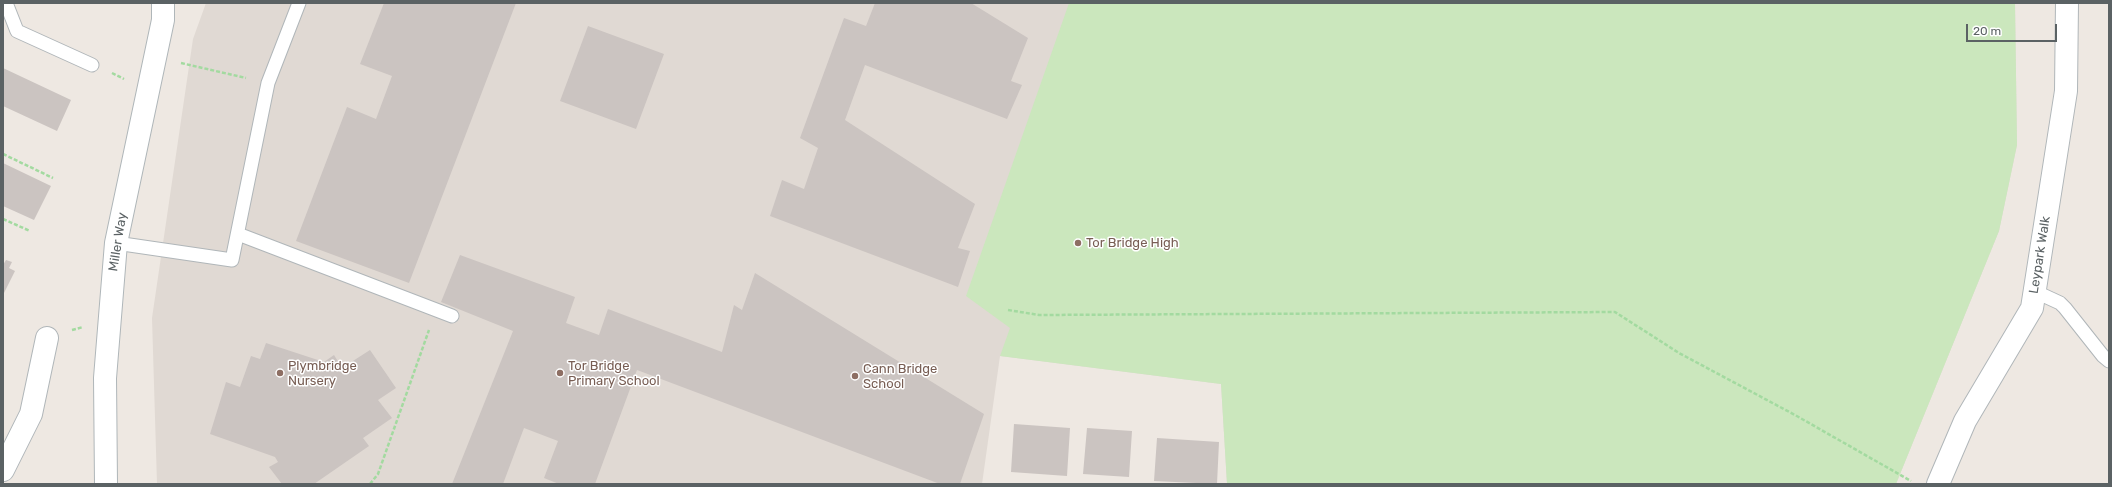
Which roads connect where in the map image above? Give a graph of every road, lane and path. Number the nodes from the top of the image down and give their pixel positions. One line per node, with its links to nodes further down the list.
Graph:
1 (6, 3): 6 (lane)
2 (163, 3): 5 (street, Miller Way)
3 (299, 3): 7 (lane)
4 (2067, 3): 15 (street, Leypark Walk)
5 (155, 57): 7 (path); 8 (street, Miller Way)
6 (92, 65): 8 (path)
7 (268, 82): 13 (lane)
8 (148, 90): 14 (street, Miller Way)
9 (3, 154): 10 (path)
10 (53, 178)
11 (3, 219): 12 (path)
12 (30, 231)
13 (238, 234): 14 (lane); 16 (lane)
14 (116, 244): 19 (street, Miller Way)
15 (2034, 291): 21 (lane); 26 (street, Leypark Walk)
16 (436, 309): 18 (lane); 24 (path)
17 (1008, 310): 25 (path)
18 (452, 316)
19 (108, 319): 20 (path); 23 (street, Miller Way)
20 (47, 338): 22 (street)
21 (2109, 361)
22 (3, 470)
23 (106, 484)
24 (370, 484)
25 (1916, 484)
26 (1938, 484)

